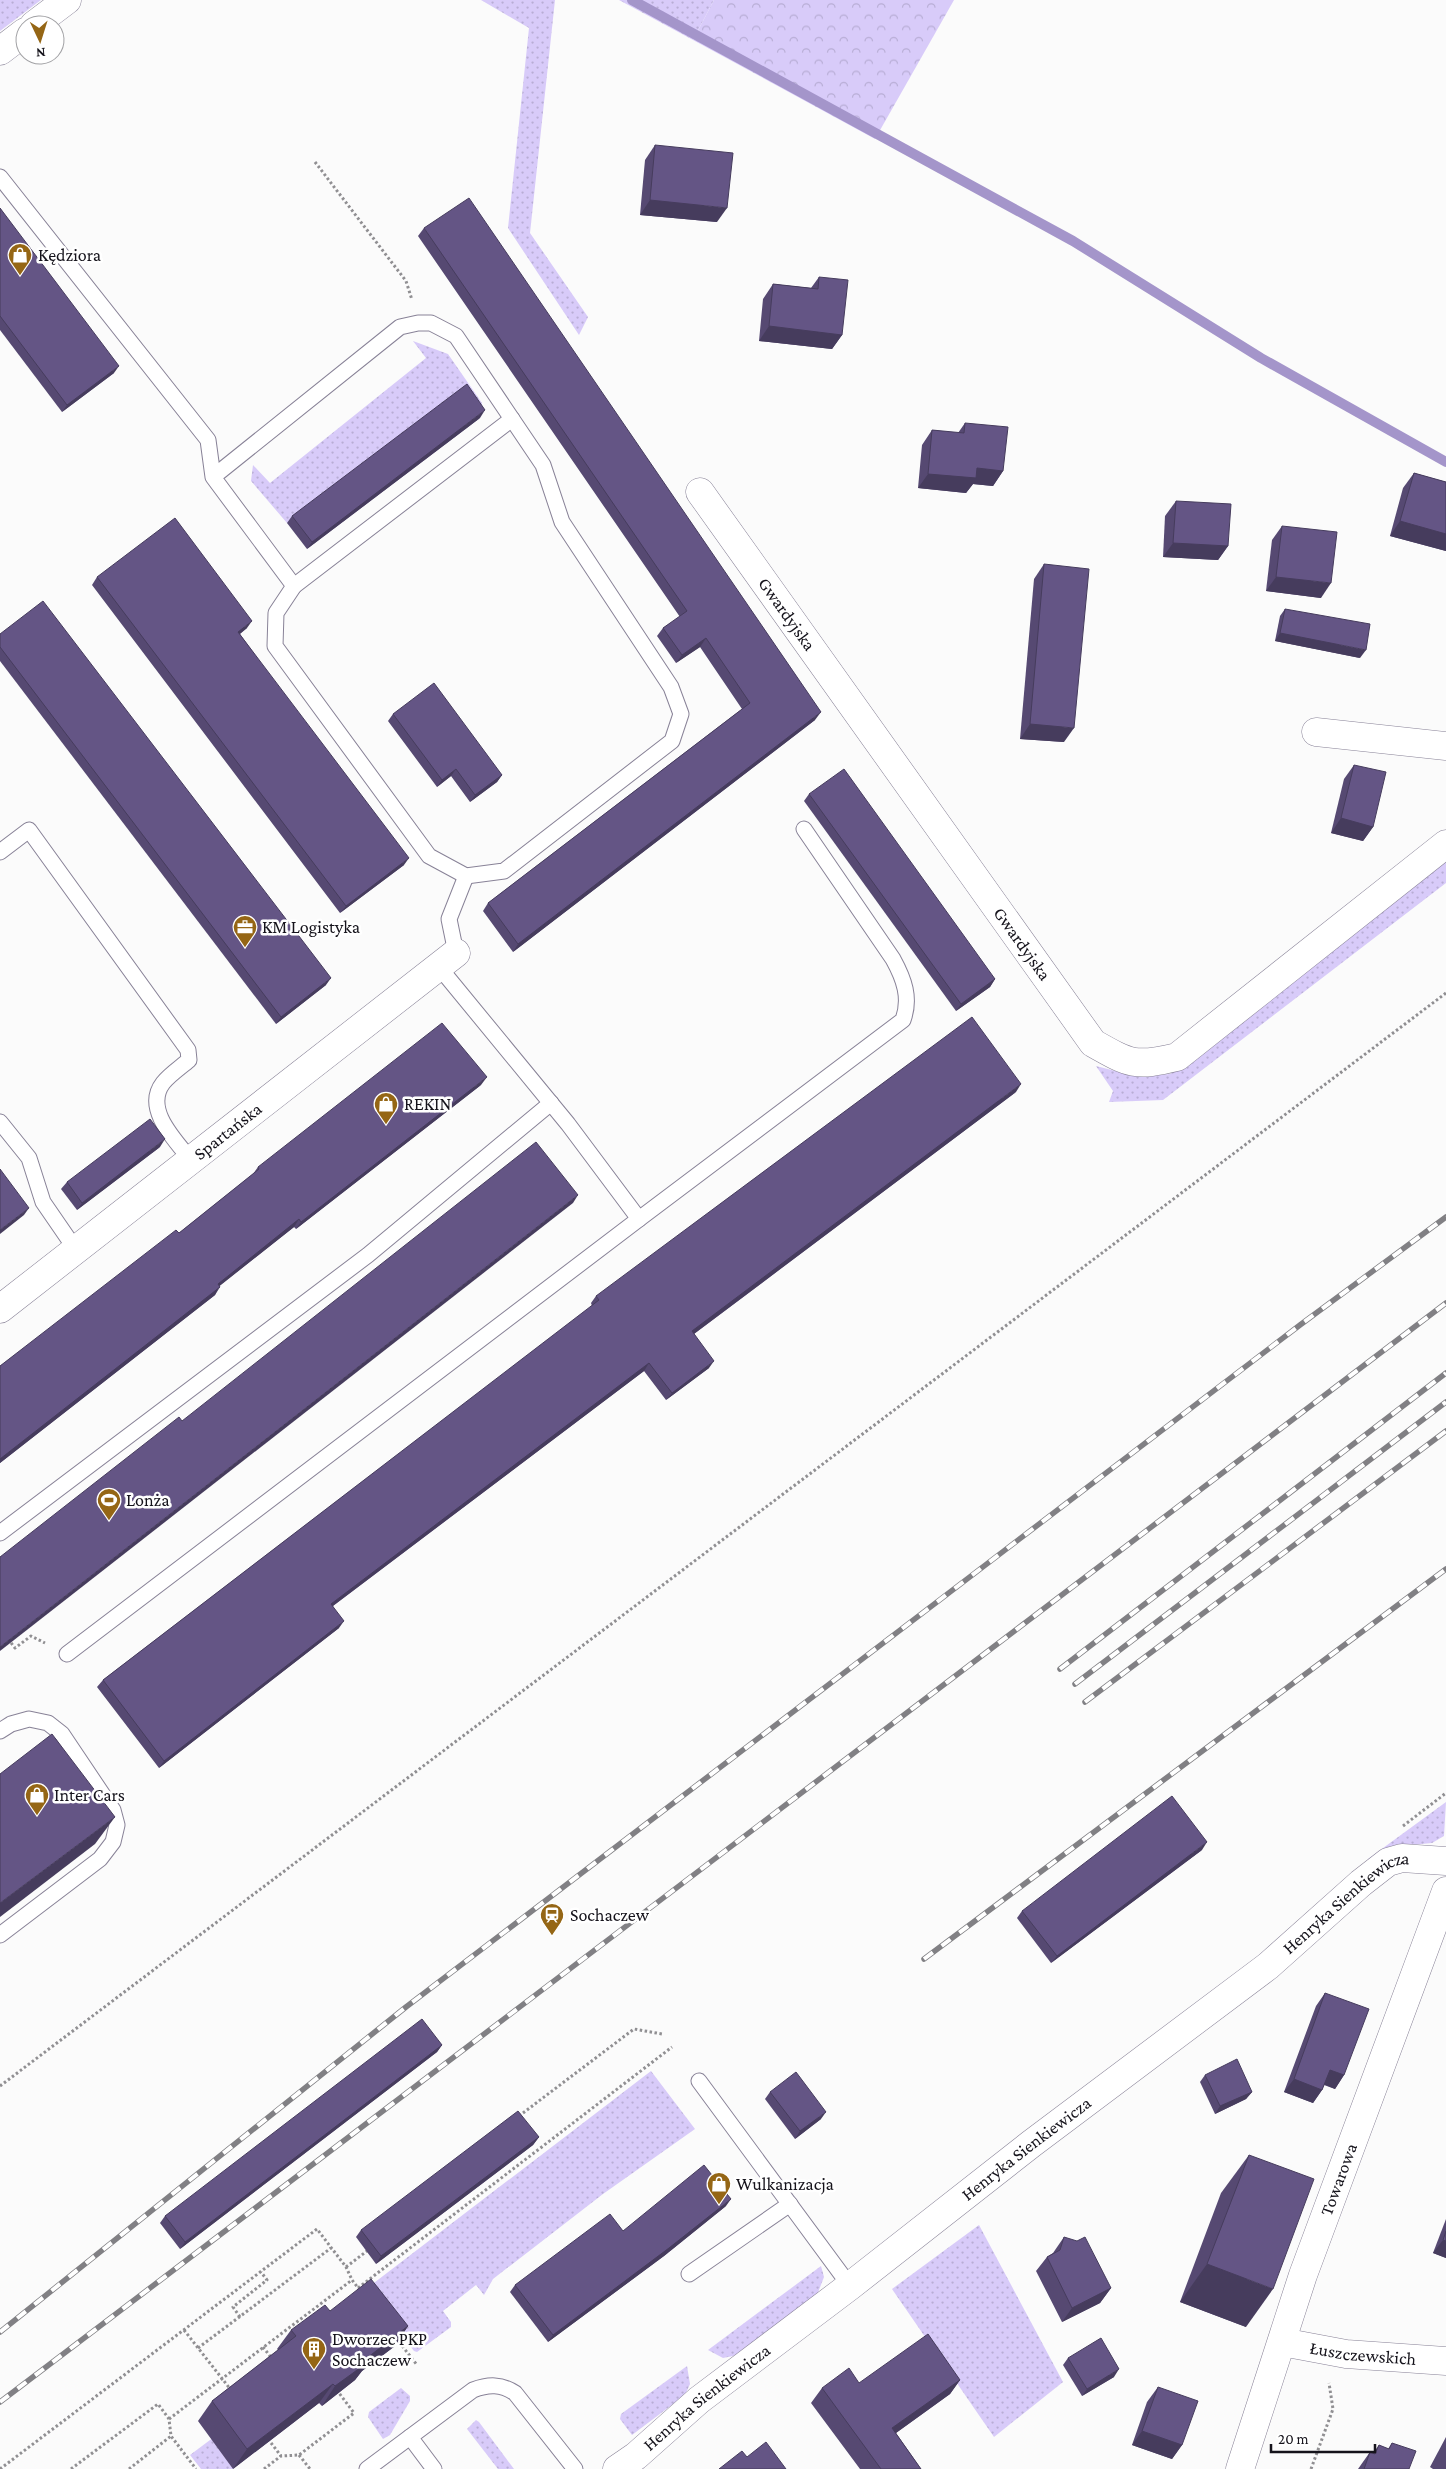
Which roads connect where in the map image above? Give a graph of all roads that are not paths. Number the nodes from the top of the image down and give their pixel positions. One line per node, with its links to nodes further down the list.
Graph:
1 (68, 0): 2 (street)
2 (48, 15)
3 (15, 40): 4 (street)
4 (0, 51)
5 (0, 177): 7 (lane)
6 (512, 419): 7 (lane); 9 (lane); 15 (lane)
7 (213, 477): 9 (lane)
8 (700, 492): 13 (street, Gwardyjska)
9 (294, 586): 15 (lane)
10 (1316, 732): 11 (street)
11 (1446, 746)
12 (804, 829): 20 (lane)
13 (1446, 844)
14 (0, 852): 19 (lane)
15 (466, 876): 16 (lane)
16 (448, 960): 17 (lane); 19 (street, Spartańska)
17 (551, 1103): 20 (lane); 23 (lane)
18 (0, 1122): 21 (lane)
19 (192, 1160): 21 (street, Spartańska)
20 (639, 1219): 24 (lane)
21 (76, 1250): 22 (street, Spartańska)
22 (0, 1310)
23 (0, 1533)
24 (67, 1654)
25 (0, 1731): 28 (lane)
26 (1446, 1862): 32 (street, Henryka Sienkiewicza)
27 (1446, 1891): 33 (street, Towarowa)
28 (0, 1935)
29 (699, 2081): 30 (lane)
30 (790, 2204): 31 (lane); 32 (lane)
31 (689, 2274)
32 (850, 2286): 39 (street, Henryka Sienkiewicza)
33 (1282, 2342): 34 (street, Łuszczewskich); 40 (street, Towarowa)
34 (1446, 2361)
35 (410, 2437): 36 (lane); 37 (lane); 38 (lane)
36 (367, 2469)
37 (434, 2469)
38 (576, 2469)
39 (616, 2469)
40 (1240, 2469)

